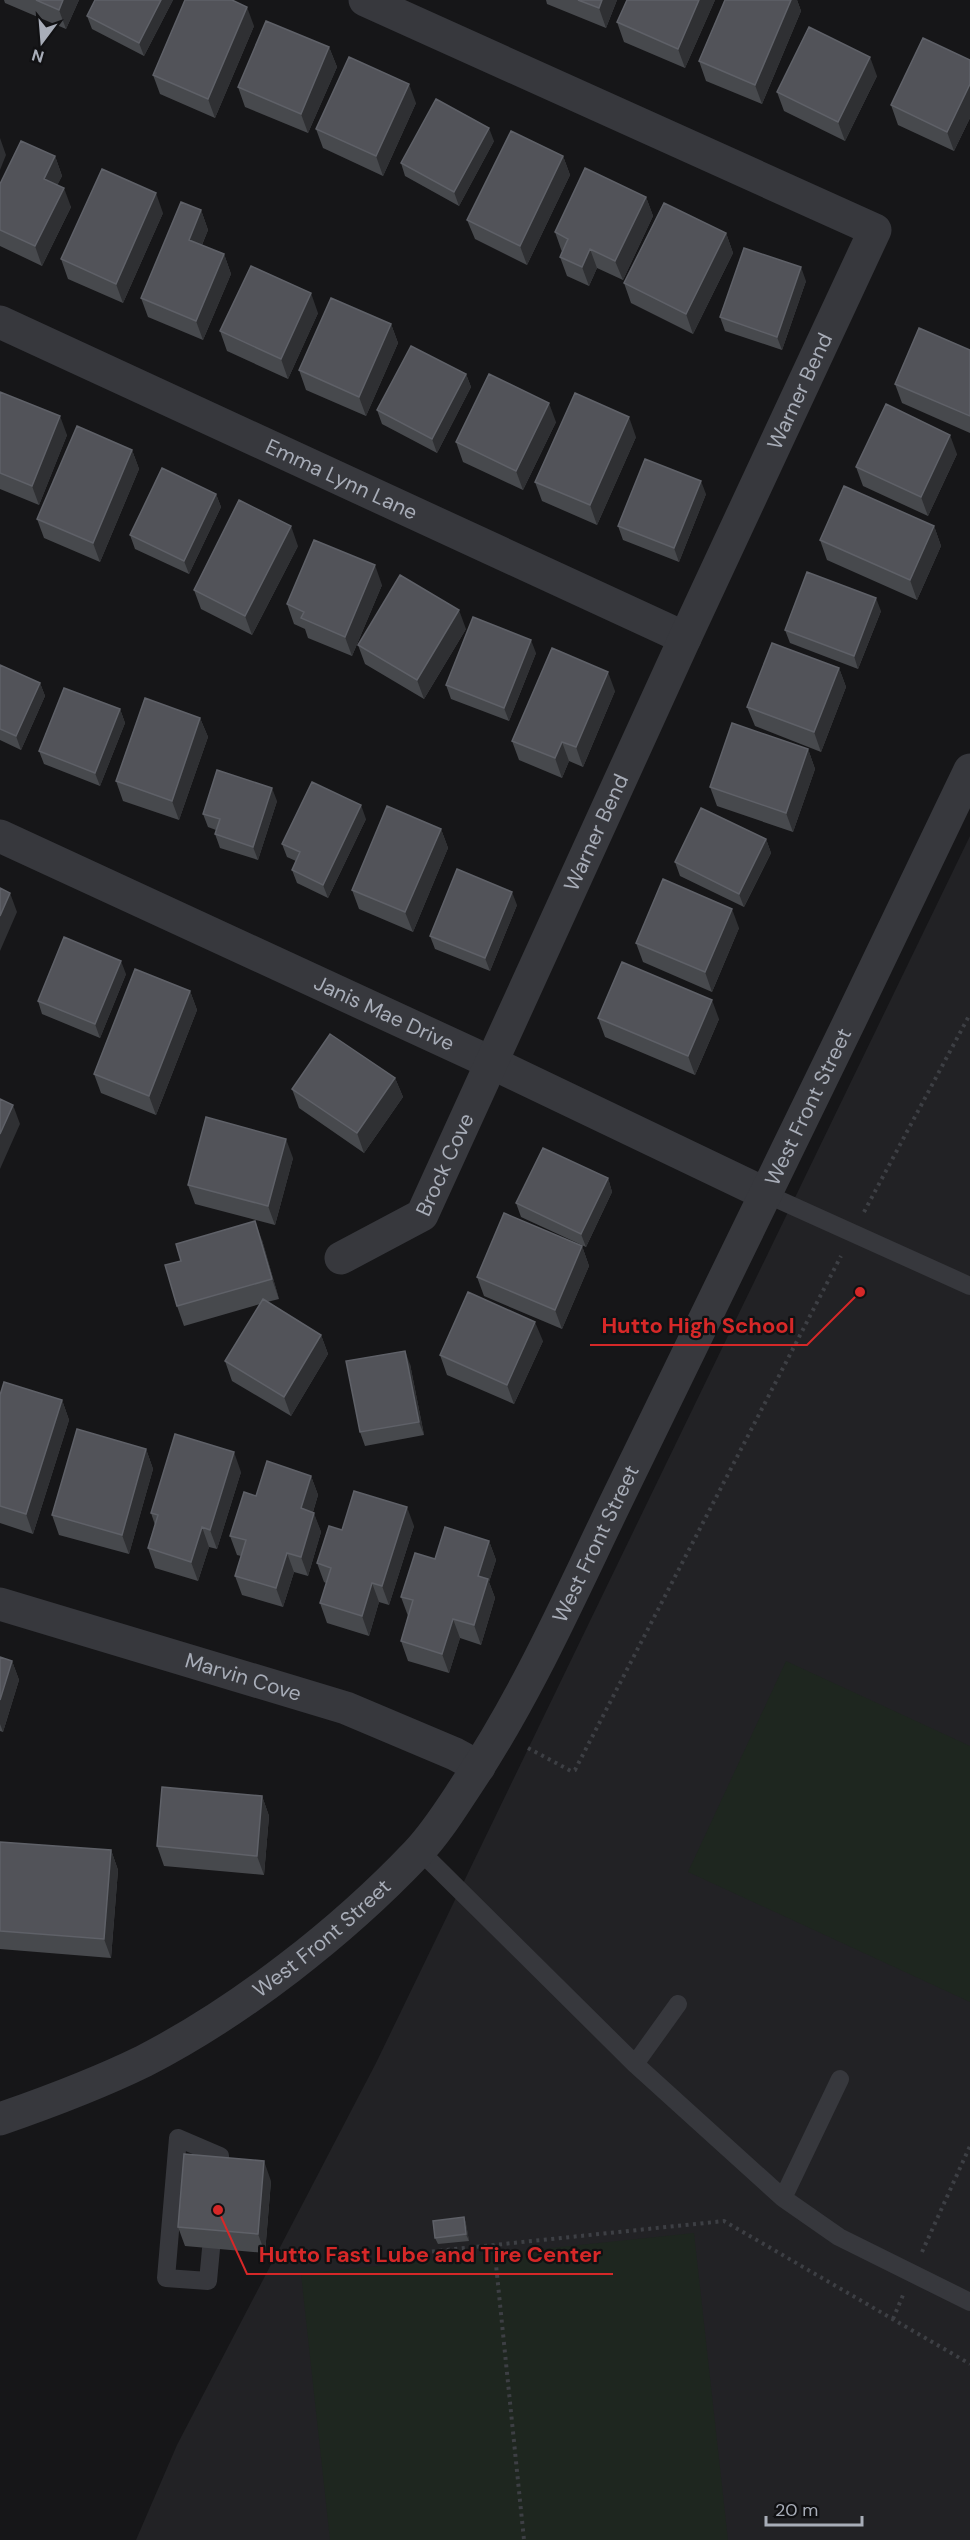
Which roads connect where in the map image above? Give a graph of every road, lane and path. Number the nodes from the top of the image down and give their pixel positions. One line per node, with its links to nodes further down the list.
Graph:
1 (364, 0): 3 (street, Warner Bend)
2 (0, 322): 3 (street, Emma Lynn Lane)
3 (685, 638): 6 (street, Warner Bend)
4 (970, 770): 7 (street, West Front Street)
5 (0, 836): 6 (street, Janis Mae Drive)
6 (492, 1063): 7 (street, Janis Mae Drive); 8 (street, Brock Cove)
7 (766, 1194): 9 (lane); 11 (street, West Front Street)
8 (341, 1258)
9 (970, 1286)
10 (0, 1604): 11 (street, Marvin Cove)
11 (479, 1767): 12 (street, West Front Street)
12 (419, 1851): 14 (lane); 16 (street, West Front Street)
13 (678, 2004): 14 (lane)
14 (635, 2064): 19 (lane)
15 (840, 2079): 19 (lane)
16 (0, 2119)
17 (970, 2146): 23 (path)
18 (219, 2176): 21 (lane)
19 (783, 2198): 23 (lane)
20 (494, 2245): 22 (path); 25 (path); 27 (path)
21 (211, 2249)
22 (417, 2253)
23 (912, 2275): 24 (lane); 25 (path)
24 (970, 2302)
25 (893, 2319): 26 (path)
26 (970, 2364)
27 (524, 2540)

